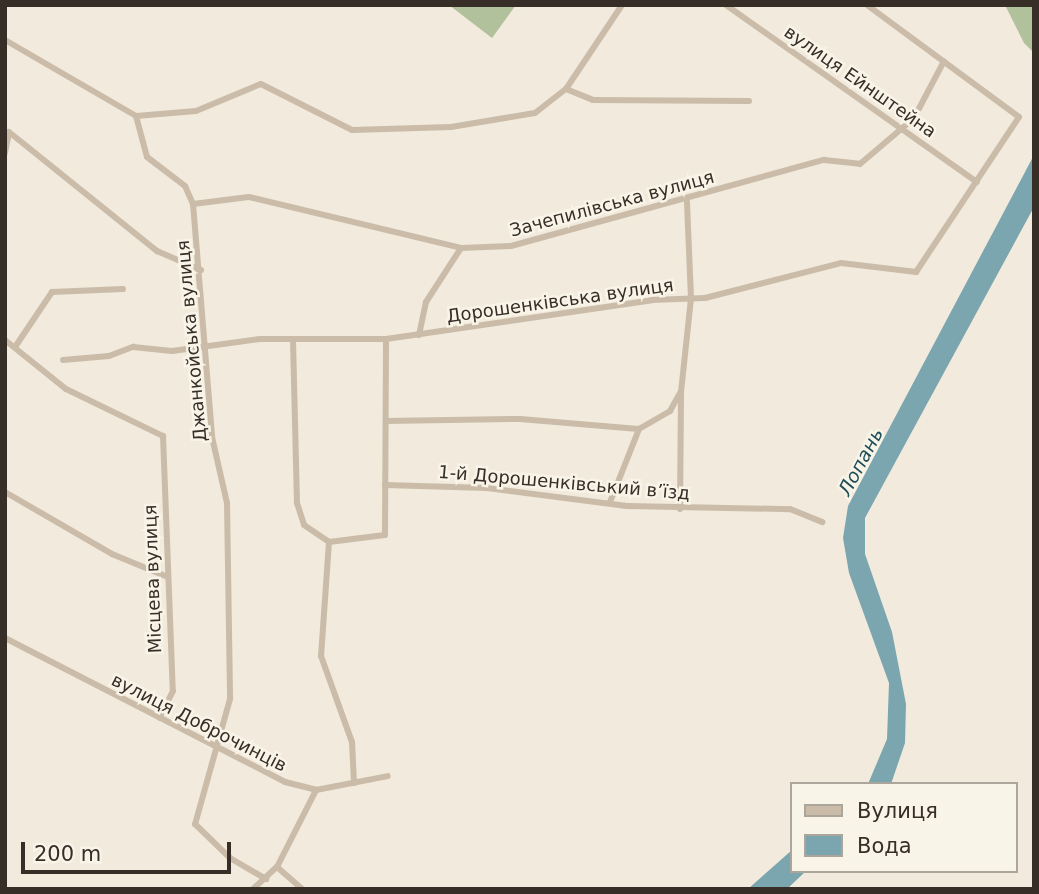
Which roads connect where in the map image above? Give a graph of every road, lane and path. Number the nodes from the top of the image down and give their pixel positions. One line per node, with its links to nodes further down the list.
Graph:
1 (622, 5): 6 (street)
2 (726, 5): 9 (street, вулиця Ейнштейна)
3 (867, 5): 5 (street)
4 (5, 40): 8 (street)
5 (944, 61): 9 (street); 11 (street, Дорошенківська вулиця)
6 (566, 89): 7 (street); 8 (street)
7 (749, 101)
8 (136, 116): 13 (street, Джанкойська вулиця)
9 (899, 126): 11 (street, вулиця Ейнштейна); 12 (street, Зачепилівська вулиця)
10 (5, 153): 15 (street)
11 (977, 182): 17 (street, Дорошенківська вулиця)
12 (688, 202): 14 (street, Зачепилівська вулиця); 17 (street)
13 (193, 204): 14 (street, Зачепилівська вулиця); 15 (street, Джанкойська вулиця)
14 (461, 248): 18 (street)
15 (201, 270): 23 (street, Джанкойська вулиця)
16 (123, 289): 22 (street)
17 (691, 298): 18 (street, Дорошенківська вулиця); 25 (street)
18 (419, 335): 19 (street, Дорошенківська вулиця)
19 (386, 339): 21 (street, Дорошенківська вулиця); 26 (street)
20 (5, 340): 22 (street)
21 (293, 340): 23 (street, Дорошенківська вулиця); 33 (street)
22 (15, 347): 34 (street, Місцева вулиця)
23 (206, 350): 24 (street, Дорошенківська вулиця); 37 (street, Джанкойська вулиця)
24 (63, 360)
25 (681, 392): 27 (street); 31 (street)
26 (386, 421): 27 (street); 28 (street)
27 (639, 429): 30 (street)
28 (385, 485): 30 (street, 1-й Дорошенківський в’їзд); 33 (street)
29 (5, 492): 34 (street)
30 (610, 502): 31 (street, 1-й Дорошенківський в’їзд)
31 (680, 509): 32 (street, 1-й Дорошенківський в’їзд)
32 (822, 522)
33 (329, 542): 39 (street)
34 (165, 576): 36 (street, Місцева вулиця)
35 (5, 638): 36 (street, вулиця Доброчинців)
36 (159, 718): 37 (street, вулиця Доброчинців)
37 (216, 747): 40 (street, вулиця Доброчинців); 42 (street, Джанкойська вулиця)
38 (388, 776): 39 (street)
39 (354, 783): 40 (street)
40 (316, 790): 41 (street)
41 (276, 867): 42 (street); 44 (street)
42 (266, 879): 43 (street)
43 (253, 889)
44 (302, 889)

